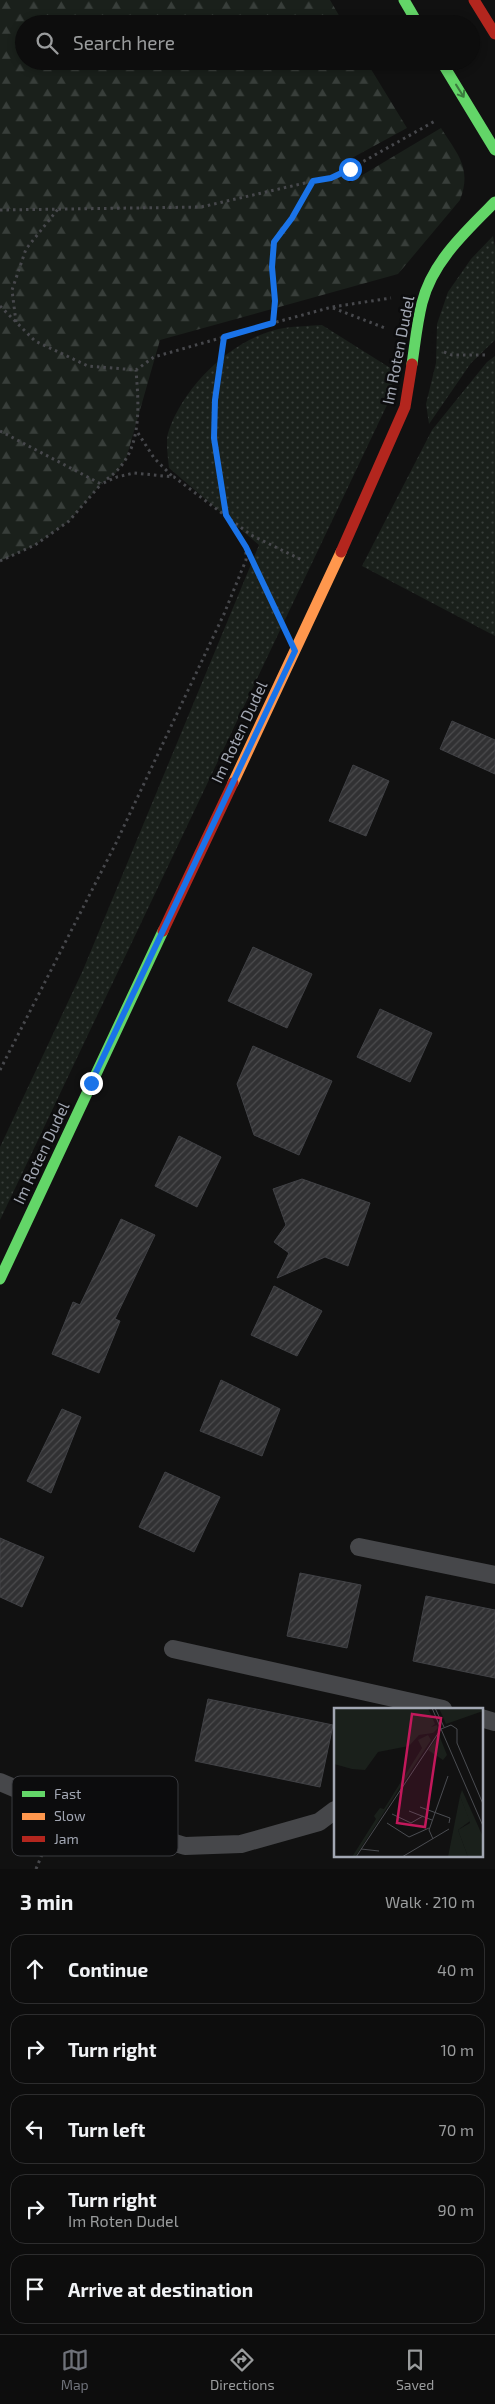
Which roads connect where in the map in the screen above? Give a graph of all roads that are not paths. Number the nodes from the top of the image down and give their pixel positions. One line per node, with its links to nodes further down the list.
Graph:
1 (404, 0): 3 (street)
2 (474, 0): 4 (street)
3 (413, 15)
4 (495, 34)
5 (447, 70): 6 (street, one-way to 6)
6 (495, 150)
7 (495, 202): 8 (street, Im Roten Dudel)
8 (0, 1279)
9 (359, 1547): 10 (lane)
10 (495, 1575)
11 (173, 1649): 12 (lane)
12 (422, 1707)
13 (482, 1718): 14 (lane)
14 (495, 1722)
15 (0, 1782): 16 (lane)
16 (12, 1787)
17 (334, 1811): 18 (lane)
18 (178, 1844)

